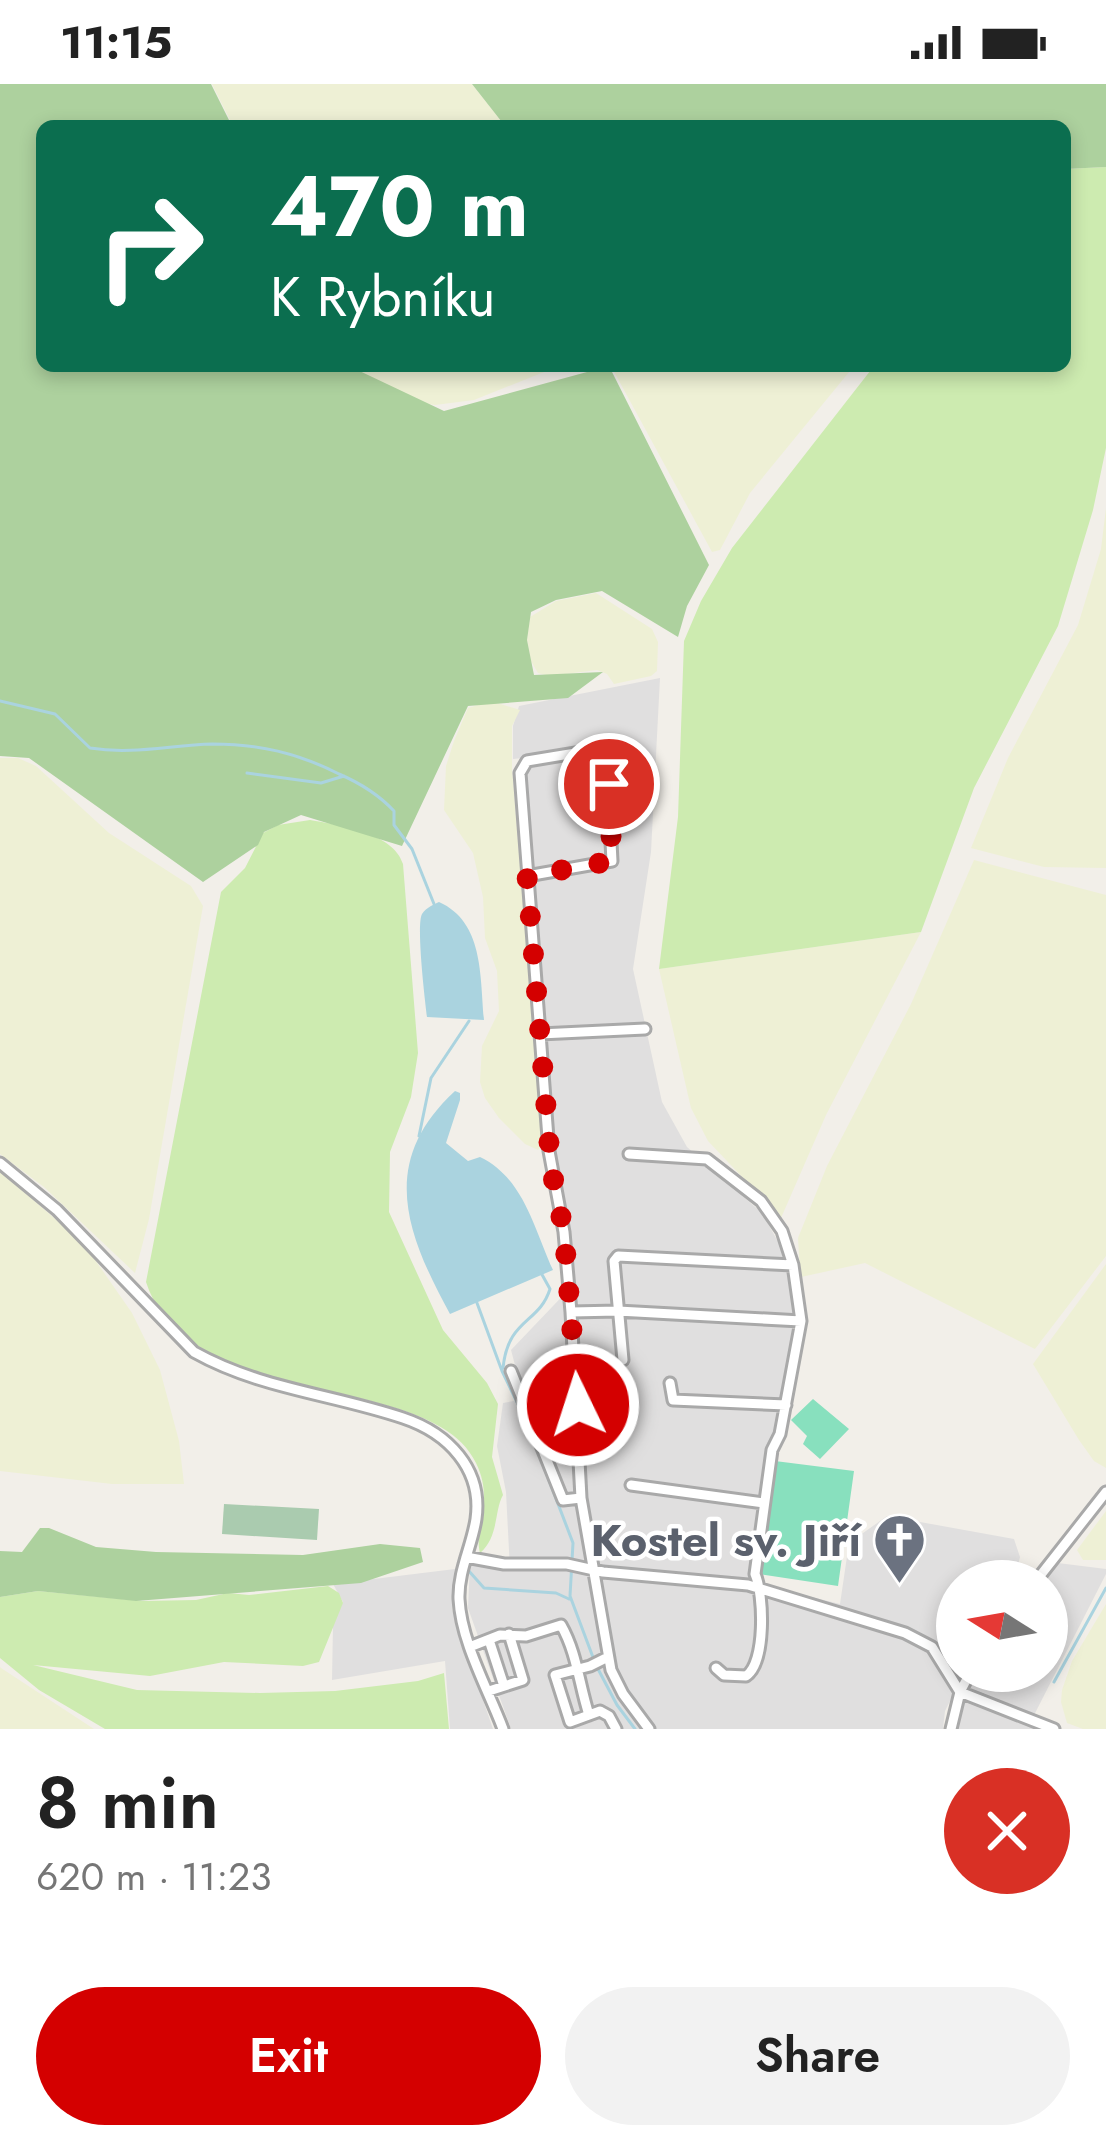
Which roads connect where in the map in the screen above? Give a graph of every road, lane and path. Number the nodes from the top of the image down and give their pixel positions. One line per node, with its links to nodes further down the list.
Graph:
1 (527, 876): 1 (street); 5 (street)
2 (629, 1017): 4 (street)
3 (645, 1029): 4 (street)
4 (630, 1030): 5 (street)
5 (540, 1034): 10 (street)
6 (629, 1154): 8 (street)
7 (0, 1163): 20 (street)
8 (793, 1265): 9 (street); 11 (street)
9 (618, 1311): 10 (street); 11 (street); 12 (street)
10 (572, 1312): 18 (street)
11 (801, 1321): 15 (street)
12 (623, 1360)
13 (512, 1371): 18 (street)
14 (670, 1384): 15 (street)
15 (786, 1406): 19 (street)
16 (631, 1485): 19 (street)
17 (1106, 1492): 21 (street)
18 (581, 1498): 22 (street)
19 (764, 1503): 23 (street)
20 (466, 1556): 22 (street); 26 (street)
21 (1053, 1560)
22 (595, 1570): 23 (street); 28 (street)
23 (762, 1590): 27 (street); 30 (street)
24 (509, 1634): 25 (street); 29 (street); 31 (street)
25 (489, 1640): 26 (street); 31 (street)
26 (472, 1646): 32 (street)
27 (936, 1653)
28 (604, 1658): 29 (street); 37 (street)
29 (584, 1667): 34 (street); 34 (street)
30 (716, 1668)
31 (504, 1686): 32 (street)
32 (489, 1691): 35 (street)
33 (960, 1692): 38 (street); 39 (street)
34 (589, 1714): 36 (street)
35 (503, 1729)
36 (616, 1729)
37 (649, 1729)
38 (951, 1729)
39 (1054, 1729)

